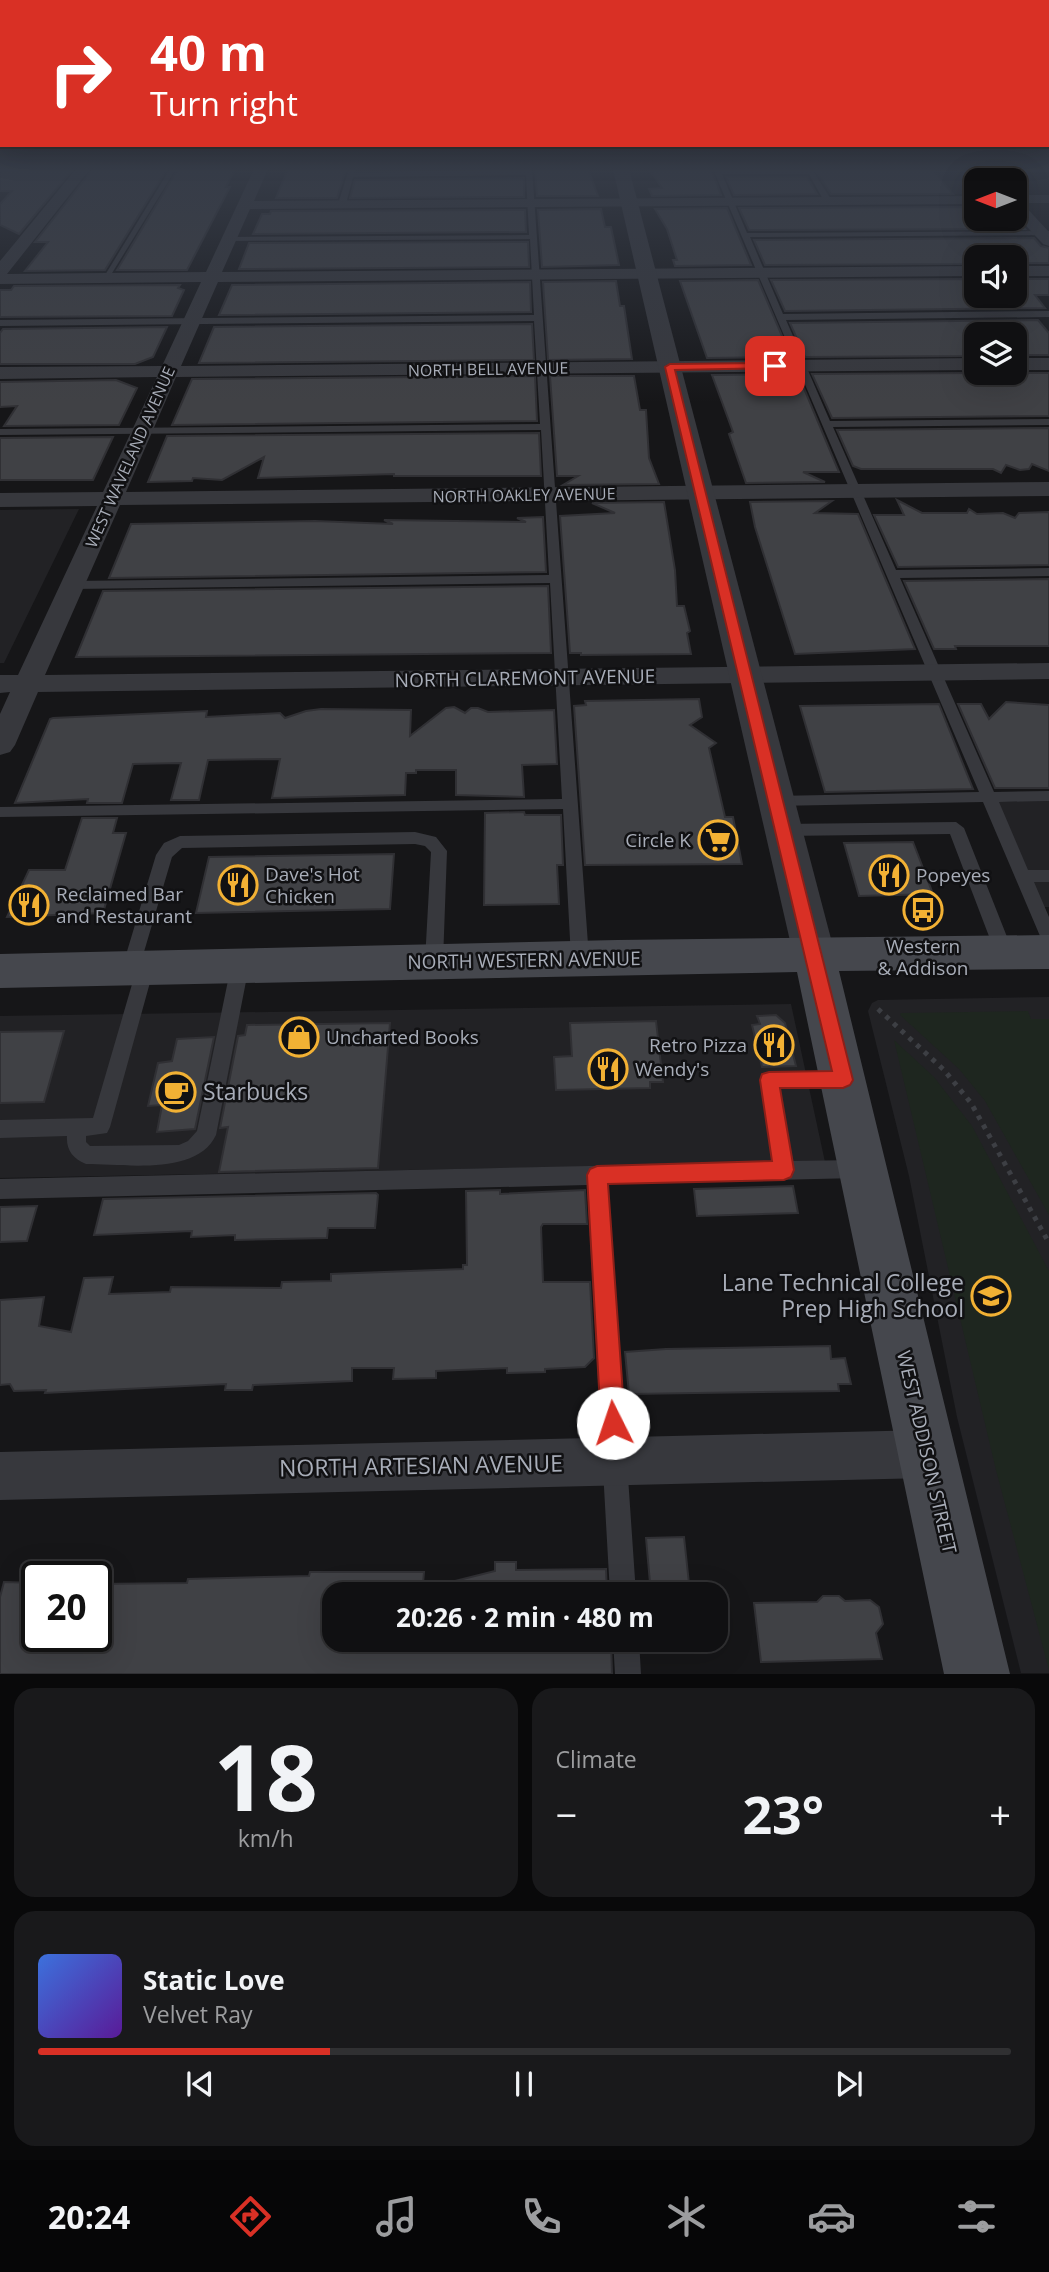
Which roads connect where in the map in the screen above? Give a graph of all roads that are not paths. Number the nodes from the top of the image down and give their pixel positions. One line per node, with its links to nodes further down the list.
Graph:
1 (20, 247): 10 (street)
2 (124, 247): 15 (lane)
3 (225, 247): 14 (street, WEST WAVELAND AVENUE)
4 (535, 247): 13 (lane)
5 (640, 247): 12 (street, WEST ADDISON STREET)
6 (750, 247): 11 (lane)
7 (964, 271): 11 (street)
8 (1027, 271): 9 (street)
9 (1049, 271)
10 (0, 272)
11 (762, 273): 12 (street); 18 (lane)
12 (647, 274): 13 (street); 26 (street, WEST ADDISON STREET)
13 (536, 275): 14 (street); 19 (lane)
14 (212, 277): 15 (street); 20 (street, WEST WAVELAND AVENUE)
15 (105, 278): 16 (street)
16 (0, 279)
17 (1049, 314): 18 (lane)
18 (780, 317): 25 (lane)
19 (539, 318): 20 (lane); 27 (lane)
20 (192, 321): 21 (lane); 28 (street, WEST WAVELAND AVENUE)
21 (0, 323)
22 (1049, 363): 24 (street)
23 (964, 364): 25 (street, NORTH BELL AVENUE)
24 (1027, 364)
25 (802, 366): 26 (street, NORTH BELL AVENUE); 31 (lane)
26 (670, 367): 27 (street, NORTH BELL AVENUE); 37 (street, WEST ADDISON STREET)
27 (542, 368): 28 (street, NORTH BELL AVENUE); 32 (lane)
28 (169, 372): 29 (street, NORTH BELL AVENUE); 33 (street, WEST WAVELAND AVENUE)
29 (0, 373)
30 (1049, 422): 31 (lane)
31 (827, 424): 36 (lane)
32 (546, 427): 33 (lane); 38 (lane)
33 (142, 431): 34 (lane); 39 (street, WEST WAVELAND AVENUE)
34 (0, 432)
35 (1049, 489): 36 (street, NORTH OAKLEY AVENUE)
36 (856, 491): 37 (street, NORTH OAKLEY AVENUE); 42 (lane)
37 (700, 493): 38 (street, NORTH OAKLEY AVENUE); 47 (street, WEST ADDISON STREET)
38 (551, 494): 39 (street, NORTH OAKLEY AVENUE); 43 (lane)
39 (111, 499): 40 (street, NORTH OAKLEY AVENUE); 44 (street, WEST WAVELAND AVENUE)
40 (0, 500)
41 (1049, 572): 42 (lane)
42 (892, 574): 46 (lane)
43 (556, 579): 44 (lane); 48 (lane)
44 (72, 586): 50 (street, WEST WAVELAND AVENUE)
45 (1049, 671): 46 (street, NORTH CLAREMONT AVENUE)
46 (934, 672): 47 (street, NORTH CLAREMONT AVENUE); 53 (lane)
47 (744, 675): 48 (street, NORTH CLAREMONT AVENUE); 56 (street, WEST ADDISON STREET)
48 (562, 677): 50 (street, NORTH CLAREMONT AVENUE); 54 (lane)
49 (0, 684): 50 (street, NORTH CLAREMONT AVENUE)
50 (27, 684): 51 (street, WEST WAVELAND AVENUE)
51 (0, 744)
52 (1049, 796): 53 (lane)
53 (989, 797): 56 (lane); 57 (lane)
54 (571, 804): 55 (lane); 63 (lane)
55 (0, 812)
56 (779, 816): 60 (lane); 62 (street, WEST ADDISON STREET)
57 (1023, 876): 58 (lane); 59 (lane)
58 (1049, 876)
59 (1049, 936)
60 (1004, 952): 61 (main road, NORTH WESTERN AVENUE); 62 (main road, NORTH WESTERN AVENUE)
61 (1049, 952)
62 (814, 954): 63 (main road, NORTH WESTERN AVENUE); 68 (main road, WEST ADDISON STREET)
63 (580, 958): 64 (main road, NORTH WESTERN AVENUE)
64 (434, 961): 65 (main road, NORTH WESTERN AVENUE); 66 (lane)
65 (240, 965): 66 (main road, NORTH WESTERN AVENUE); 69 (lane)
66 (138, 968): 67 (main road, NORTH WESTERN AVENUE); 69 (lane)
67 (0, 971)
68 (843, 1080): 71 (main road, WEST ADDISON STREET); 72 (lane)
69 (76, 1127): 70 (lane)
70 (0, 1129)
71 (864, 1169): 72 (lane); 75 (main road, WEST ADDISON STREET)
72 (784, 1170): 73 (lane)
73 (597, 1175): 74 (lane); 76 (lane)
74 (0, 1189)
75 (926, 1454): 76 (street, NORTH ARTESIAN AVENUE); 81 (main road, WEST ADDISON STREET)
76 (615, 1462): 77 (street, NORTH ARTESIAN AVENUE); 78 (lane)
77 (0, 1476)
78 (623, 1582)
79 (627, 1652): 80 (lane)
80 (628, 1674)
81 (977, 1674)

